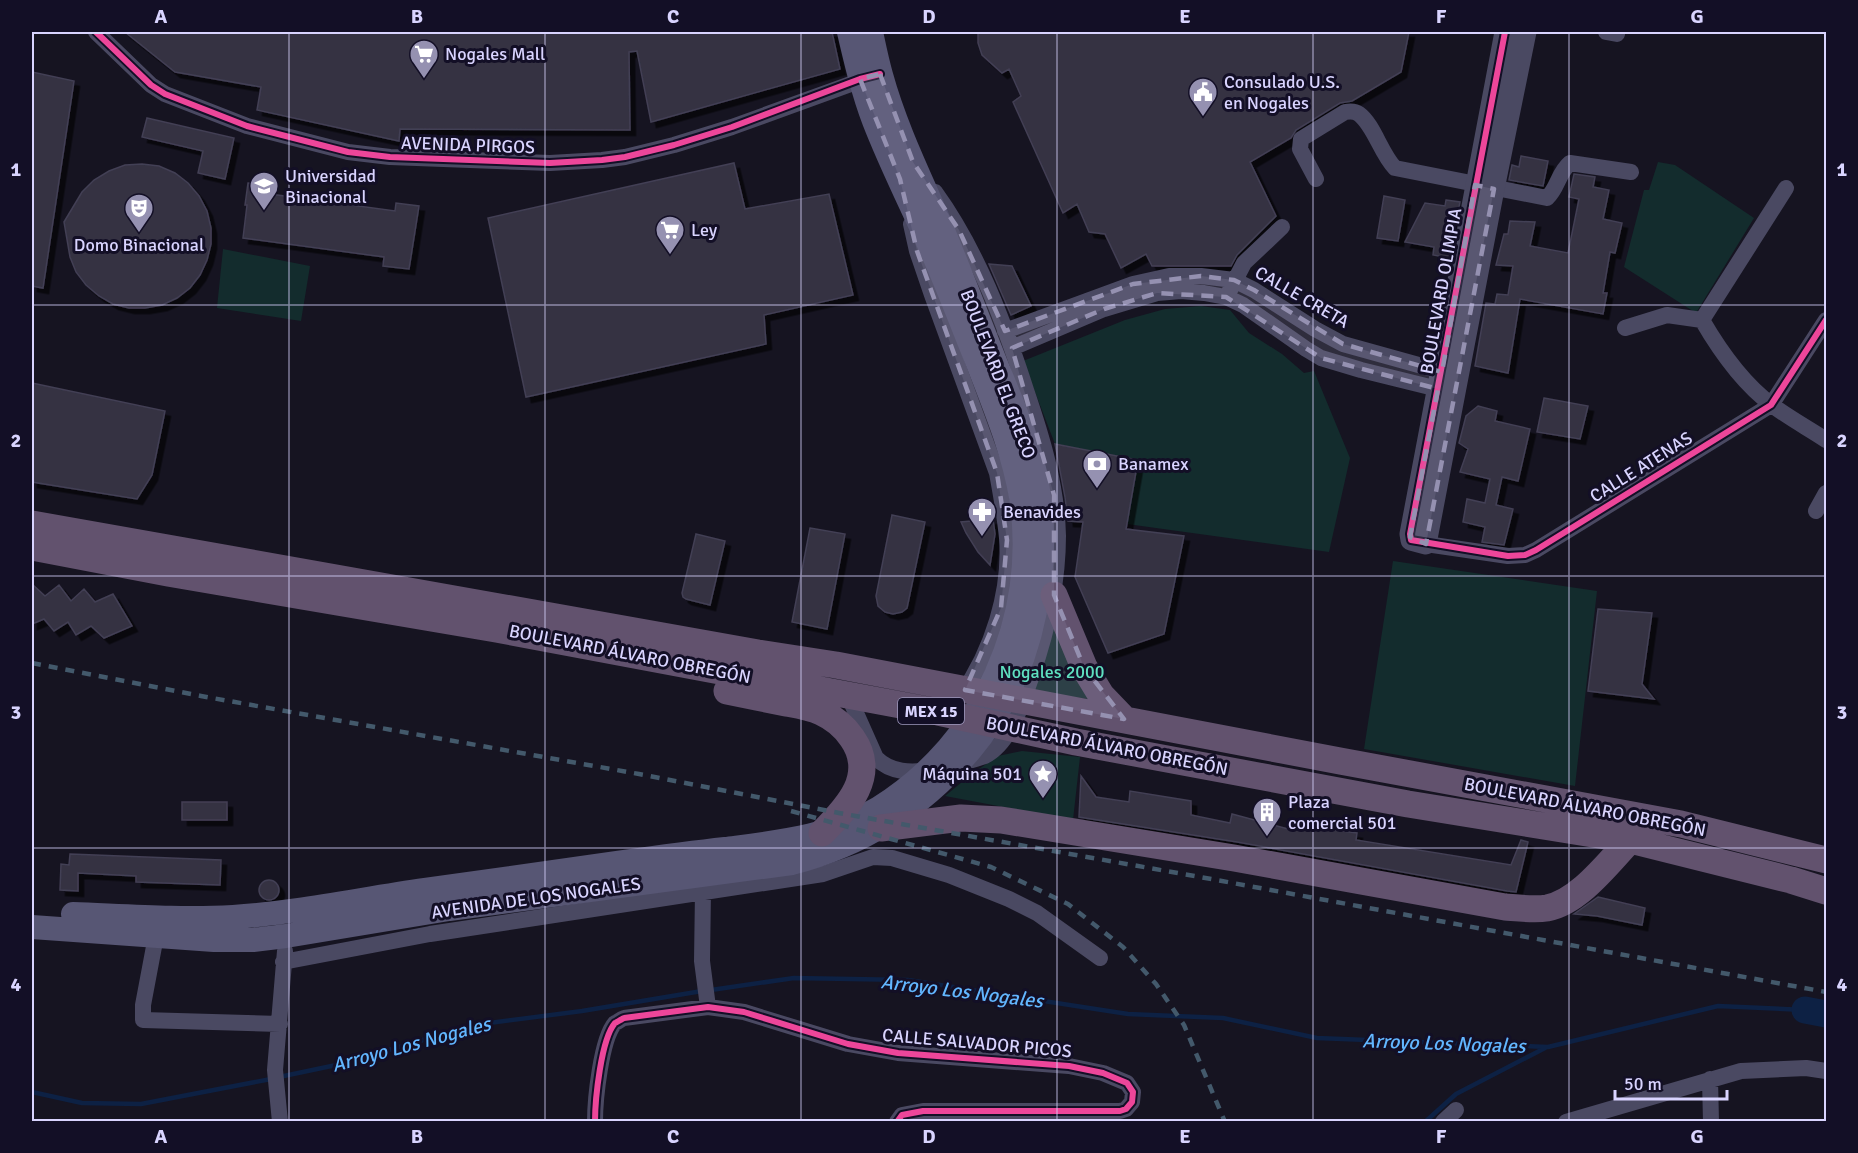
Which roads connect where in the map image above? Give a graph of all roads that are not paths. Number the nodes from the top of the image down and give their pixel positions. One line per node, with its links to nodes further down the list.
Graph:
1 (96, 32): 6 (street, AVENIDA PIRGOS)
2 (849, 32): 6 (main road, BOULEVARD EL GRECO)
3 (871, 32): 6 (main road, BOULEVARD EL GRECO)
4 (1505, 32): 10 (street, BOULEVARD OLIMPIA)
5 (1526, 32): 10 (street, BOULEVARD OLIMPIA)
6 (870, 76): 7 (main road, BOULEVARD EL GRECO)
7 (906, 171): 18 (street); 32 (street); 36 (main road, BOULEVARD EL GRECO)
8 (1631, 172): 10 (street)
9 (1316, 179): 10 (street)
10 (1484, 187): 22 (street, BOULEVARD OLIMPIA)
11 (1786, 188): 15 (street)
12 (1282, 227): 13 (street)
13 (1233, 280): 14 (street); 18 (street, CALLE CRETA); 20 (street, CALLE CRETA)
14 (1227, 297): 19 (street, CALLE CRETA); 21 (street, CALLE CRETA)
15 (1702, 320): 17 (street); 23 (street)
16 (1827, 320): 23 (street, CALLE ATENAS)
17 (1625, 328)
18 (1005, 331): 19 (street)
19 (1012, 348): 30 (street)
20 (1358, 349): 21 (street); 22 (street, CALLE CRETA)
21 (1353, 368): 22 (street, CALLE CRETA)
22 (1446, 379): 28 (street, BOULEVARD OLIMPIA)
23 (1771, 405): 24 (street); 28 (street, CALLE ATENAS)
24 (1827, 440)
25 (1827, 493): 26 (street)
26 (1816, 512)
27 (32, 524): 32 (highway, BOULEVARD ÁLVARO OBREGÓN / MEX 15)
28 (1426, 544)
29 (32, 547): 31 (highway, BOULEVARD ÁLVARO OBREGÓN / MEX 15)
30 (1054, 596): 34 (street); 35 (highway)
31 (496, 628): 33 (highway, BOULEVARD ÁLVARO OBREGÓN / MEX 15); 38 (highway)
32 (965, 690): 34 (highway, BOULEVARD ÁLVARO OBREGÓN / MEX 15); 36 (street)
33 (848, 695): 36 (highway, BOULEVARD ÁLVARO OBREGÓN / MEX 15); 36 (street)
34 (1023, 700): 35 (highway, BOULEVARD ÁLVARO OBREGÓN / MEX 15); 36 (street)
35 (1124, 720): 40 (highway, BOULEVARD ÁLVARO OBREGÓN / MEX 15)
36 (980, 721): 37 (main road, AVENIDA DE LOS NOGALES); 38 (main road, AVENIDA DE LOS NOGALES); 39 (highway, BOULEVARD ÁLVARO OBREGÓN / MEX 15)
37 (881, 828): 39 (highway); 43 (main road, AVENIDA DE LOS NOGALES)
38 (822, 833): 43 (main road, AVENIDA DE LOS NOGALES)
39 (1630, 840): 42 (highway, BOULEVARD ÁLVARO OBREGÓN / MEX 15)
40 (1827, 860)
41 (703, 891): 48 (street); 49 (street); 50 (street)
42 (1827, 891)
43 (445, 898): 44 (main road, AVENIDA DE LOS NOGALES); 47 (main road, AVENIDA DE LOS NOGALES)
44 (284, 911): 45 (main road, AVENIDA DE LOS NOGALES); 47 (street)
45 (32, 917): 46 (main road, AVENIDA DE LOS NOGALES)
46 (156, 936): 47 (main road, AVENIDA DE LOS NOGALES); 51 (street)
47 (286, 936): 49 (street)
48 (1100, 958)
49 (284, 962): 51 (street)
50 (708, 1007): 56 (street); 57 (street, CALLE SALVADOR PICOS)
51 (280, 1024): 55 (street)
52 (1827, 1071): 53 (street)
53 (1710, 1079): 59 (street); 60 (street)
54 (1456, 1110): 58 (street)
55 (280, 1122)
56 (595, 1122)
57 (897, 1122)
58 (1443, 1122)
59 (1566, 1122)
60 (1711, 1122)

